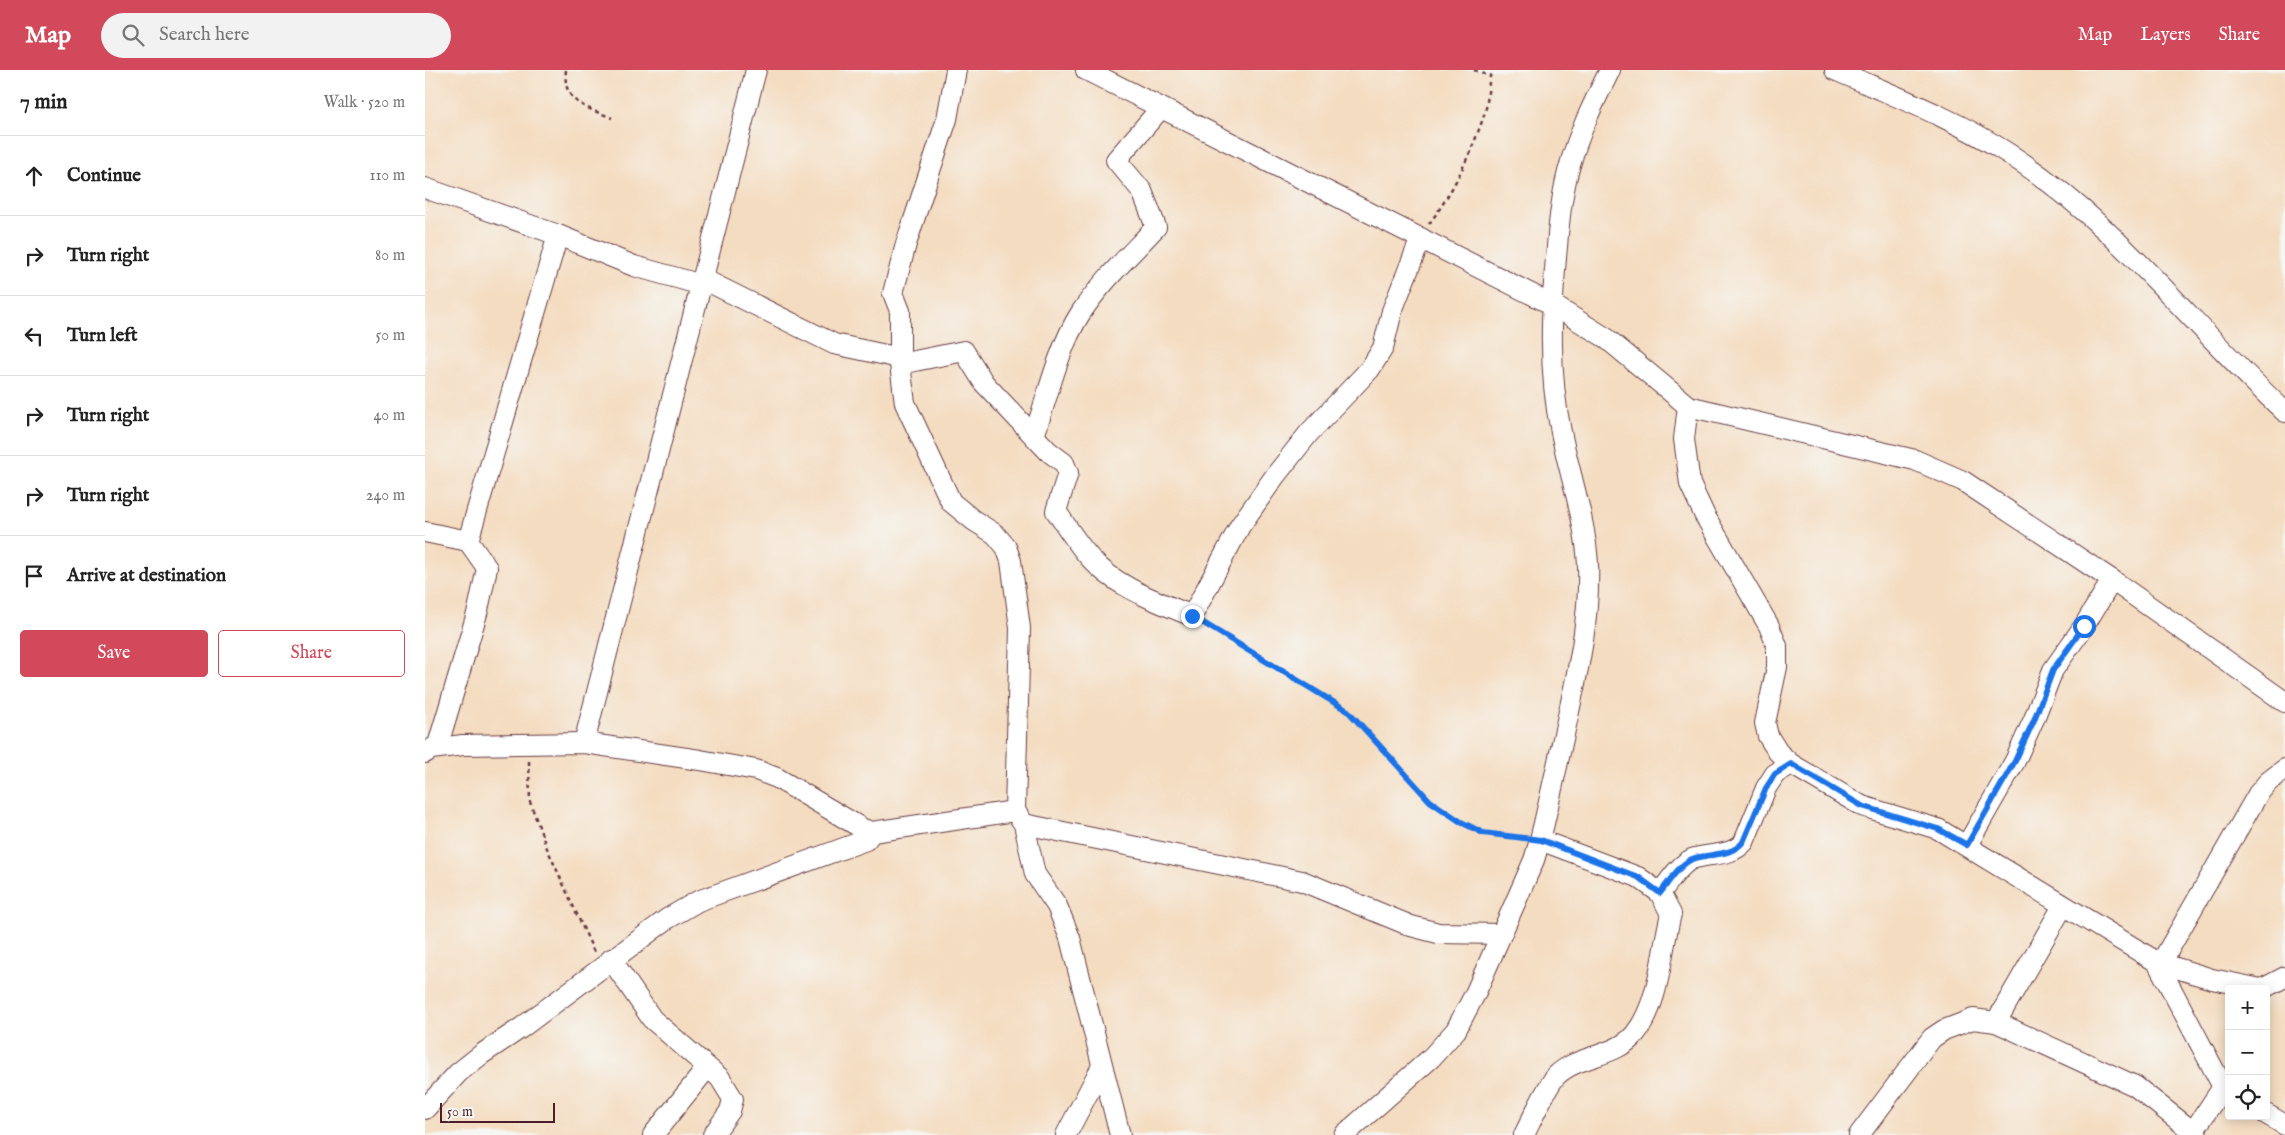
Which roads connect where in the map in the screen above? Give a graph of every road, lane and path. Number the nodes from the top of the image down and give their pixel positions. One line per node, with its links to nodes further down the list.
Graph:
1 (566, 70): 11 (path)
2 (755, 70): 15 (street)
3 (956, 70): 17 (street)
4 (1086, 70): 10 (street)
5 (1474, 70): 9 (path)
6 (1492, 70): 9 (path)
7 (1610, 70): 16 (street)
8 (1835, 70): 19 (street)
9 (1489, 76): 14 (path)
10 (1161, 108): 14 (street); 20 (street)
11 (612, 118)
12 (425, 188): 13 (street)
13 (558, 235): 15 (street); 22 (street)
14 (1421, 238): 16 (street); 24 (street)
15 (703, 282): 17 (street); 27 (street)
16 (1553, 305): 18 (street); 33 (street)
17 (900, 361): 20 (street); 31 (street)
18 (1688, 406): 23 (street); 29 (street)
19 (2285, 412)
20 (1034, 436): 24 (street)
21 (425, 532): 22 (street)
22 (468, 541): 28 (street)
23 (2112, 580): 25 (street); 34 (street)
24 (1192, 616): 33 (path)
25 (2285, 702)
26 (529, 744): 27 (street); 28 (street); 39 (path)
27 (584, 744): 32 (street)
28 (429, 750)
29 (1791, 764): 34 (street); 35 (street)
30 (2285, 769): 38 (street)
31 (1020, 817): 32 (street); 37 (street); 44 (street)
32 (872, 832): 39 (street)
33 (1541, 840): 35 (street); 37 (street)
34 (1967, 845): 36 (street)
35 (1660, 893): 58 (street)
36 (2063, 906): 38 (street); 43 (street)
37 (1501, 934): 57 (street)
38 (2159, 962): 41 (street); 46 (street)
39 (606, 963): 45 (street); 48 (street)
40 (2285, 977): 42 (street)
41 (2242, 985)
42 (2270, 985)
43 (1996, 1022): 51 (street); 52 (street)
44 (1103, 1066): 55 (street); 56 (street)
45 (707, 1068): 53 (street); 54 (street)
46 (2225, 1087)
47 (2225, 1090): 52 (street)
48 (425, 1109)
49 (2270, 1116): 50 (street)
50 (2285, 1125)
51 (1869, 1131)
52 (2195, 1133)
53 (653, 1135)
54 (713, 1135)
55 (1066, 1135)
56 (1120, 1135)
57 (1344, 1135)
58 (1524, 1135)

